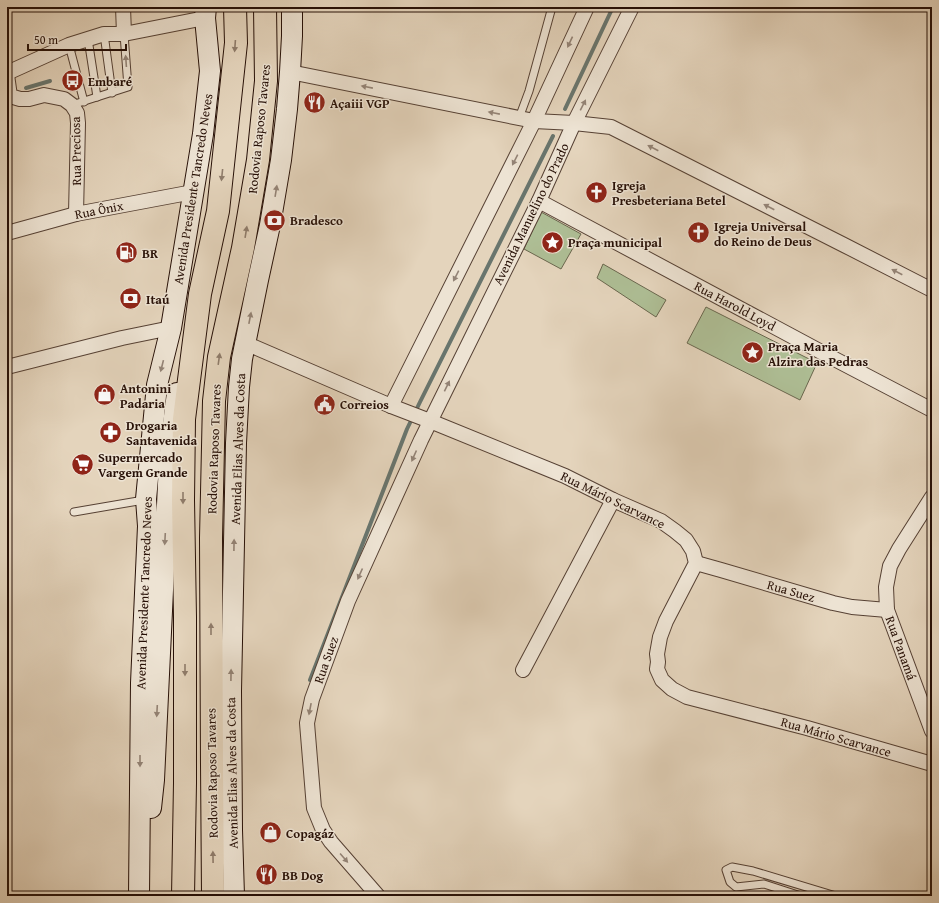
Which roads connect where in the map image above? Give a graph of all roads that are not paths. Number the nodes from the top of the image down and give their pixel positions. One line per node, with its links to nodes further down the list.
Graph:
1 (123, 7): 10 (street)
2 (235, 7): 26 (highway, Rodovia Raposo Tavares, one-way to 26)
3 (266, 7): 44 (highway, Rodovia Raposo Tavares, one-way to 3)
4 (292, 7): 13 (main road, Avenida Elias Alves da Costa)
5 (552, 7): 18 (lane)
6 (587, 7): 19 (street, one-way to 19)
7 (632, 7): 20 (street, Avenida Manuelino do Prado, one-way to 7)
8 (206, 13): 10 (street); 21 (main road, Avenida Presidente Tancredo Neves)
9 (104, 34): 10 (street); 11 (street); 15 (lane)
10 (124, 34): 15 (lane, one-way to 10)
11 (88, 39): 12 (street); 16 (lane)
12 (69, 45): 14 (street); 17 (lane)
13 (290, 72): 18 (street, one-way to 13); 28 (main road, Avenida Elias Alves da Costa, one-way to 13)
14 (7, 74): 17 (street, Rua Preciosa)
15 (112, 93): 16 (lane)
16 (97, 97): 17 (lane)
17 (78, 104): 23 (street, Rua Preciosa)
18 (519, 118): 19 (street)
19 (534, 121): 20 (street); 30 (street, one-way to 30)
20 (574, 123): 22 (street, Avenida Manuelino do Prado); 25 (street, one-way to 20)
21 (193, 192): 23 (street, Rua Ônix); 27 (main road, Avenida Presidente Tancredo Neves)
22 (539, 201): 31 (street, Rua Harold Loyd); 32 (street, Avenida Manuelino do Prado, one-way to 22)
23 (76, 214): 24 (street, Rua Ônix)
24 (7, 233)
25 (932, 290)
26 (200, 294): 42 (main road, one-way to 42); 43 (highway, Rodovia Raposo Tavares, one-way to 43)
27 (171, 328): 29 (street); 34 (main road, Avenida Presidente Tancredo Neves, one-way to 34)
28 (245, 343): 30 (street, Rua Mário Scarvance); 45 (main road, Avenida Elias Alves da Costa, one-way to 28)
29 (7, 366)
30 (391, 406): 32 (street, Rua Mário Scarvance)
31 (932, 410)
32 (430, 420): 35 (street, Rua Mário Scarvance); 46 (street, Rua Suez, one-way to 46)
33 (932, 497): 38 (street, Rua Panamá)
34 (146, 499): 36 (lane); 42 (main road, Avenida Presidente Tancredo Neves, one-way to 42)
35 (613, 500): 37 (street, Rua Mário Scarvance); 39 (street)
36 (74, 512)
37 (696, 563): 38 (street, Rua Suez); 41 (street, Rua Mário Scarvance)
38 (887, 610): 40 (street, Rua Panamá)
39 (523, 670)
40 (932, 731)
41 (932, 764)
42 (140, 896)
43 (183, 896)
44 (213, 896)
45 (234, 896)
46 (378, 896)
47 (801, 896): 48 (lane)
48 (836, 896)

